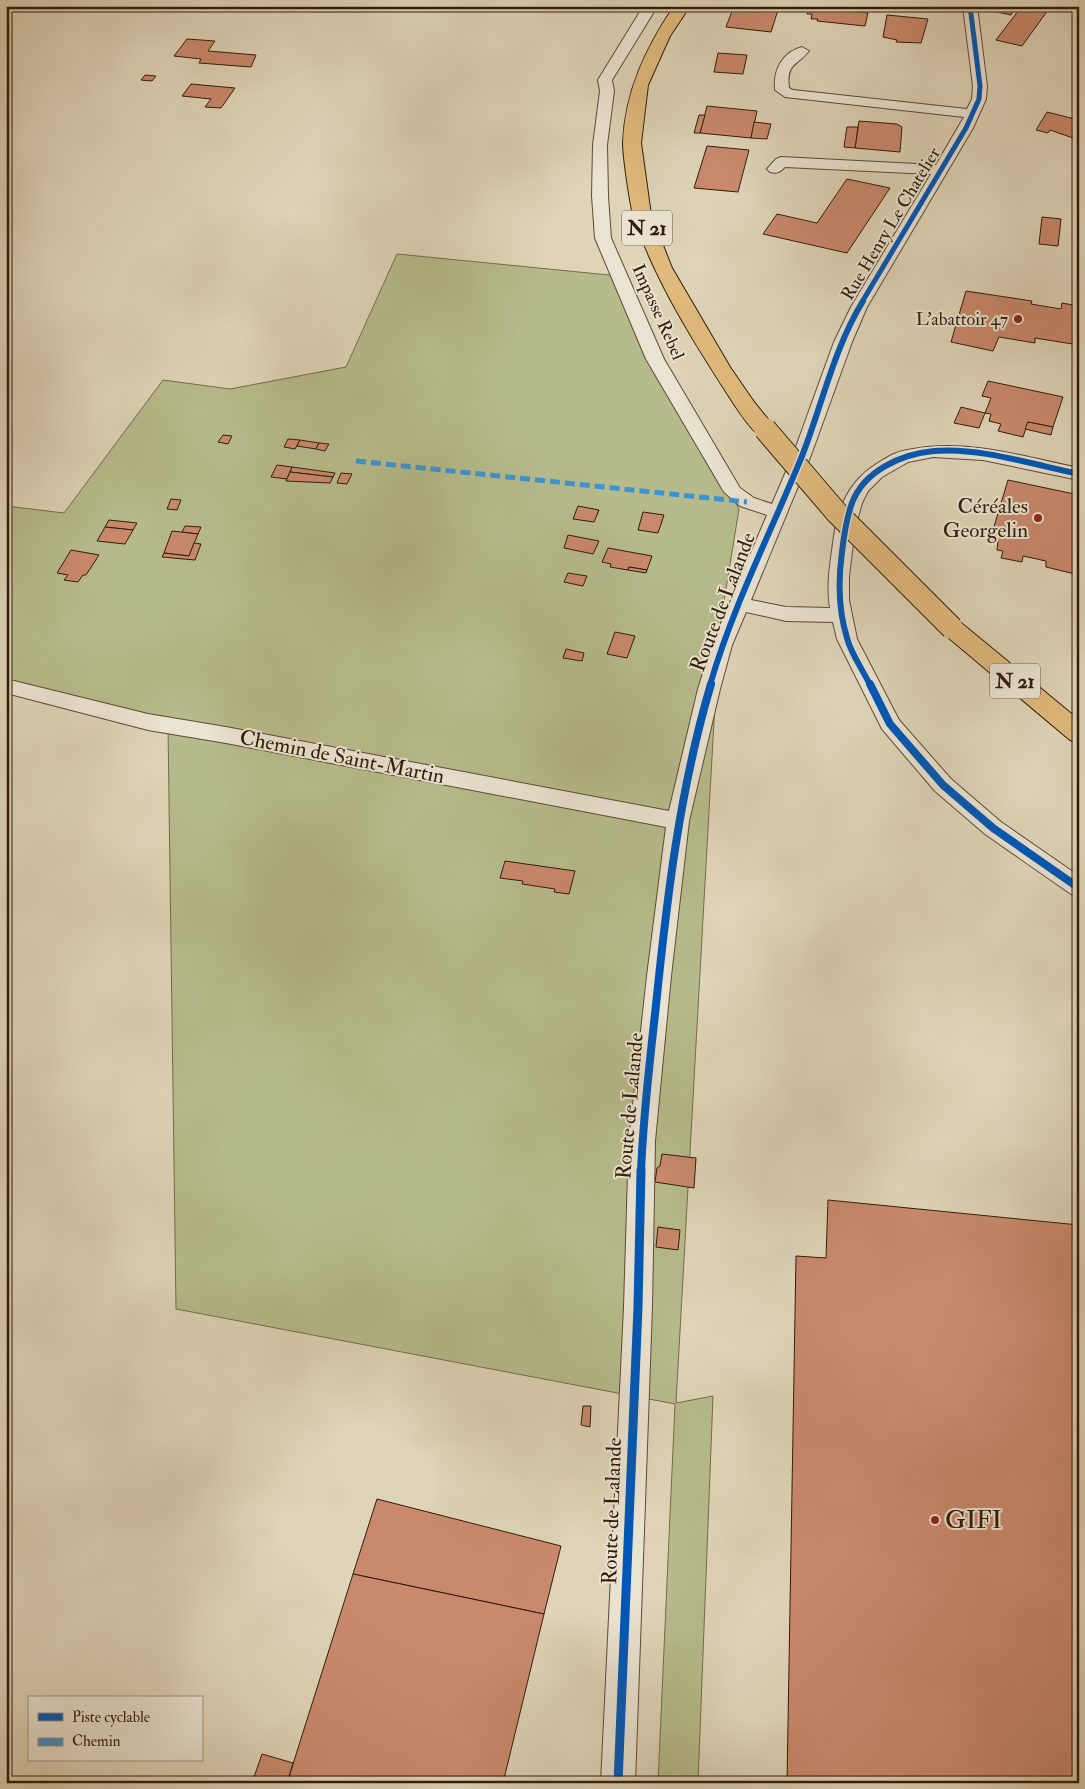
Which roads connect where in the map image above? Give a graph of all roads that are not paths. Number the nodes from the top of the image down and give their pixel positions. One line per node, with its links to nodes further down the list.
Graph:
1 (646, 6): 10 (street, Impasse Rebel)
2 (682, 6): 14 (main road, N 21, bridge)
3 (970, 6): 5 (street, Rue Henry Le Chatelier)
4 (802, 51): 5 (street)
5 (973, 114): 7 (street, Rue Henry Le Chatelier)
6 (775, 169): 7 (street)
7 (941, 170): 8 (street, Rue Henry Le Chatelier)
8 (802, 455): 10 (street, Route de Lalande)
9 (1079, 474): 12 (street)
10 (777, 512): 11 (street, Route de Lalande)
11 (740, 604): 12 (street); 15 (street, Route de Lalande)
12 (841, 615): 16 (street)
13 (6, 686): 15 (street, Chemin de Saint-Martin)
14 (1079, 734)
15 (678, 821): 17 (street, Route de Lalande)
16 (1079, 888)
17 (618, 1783)

